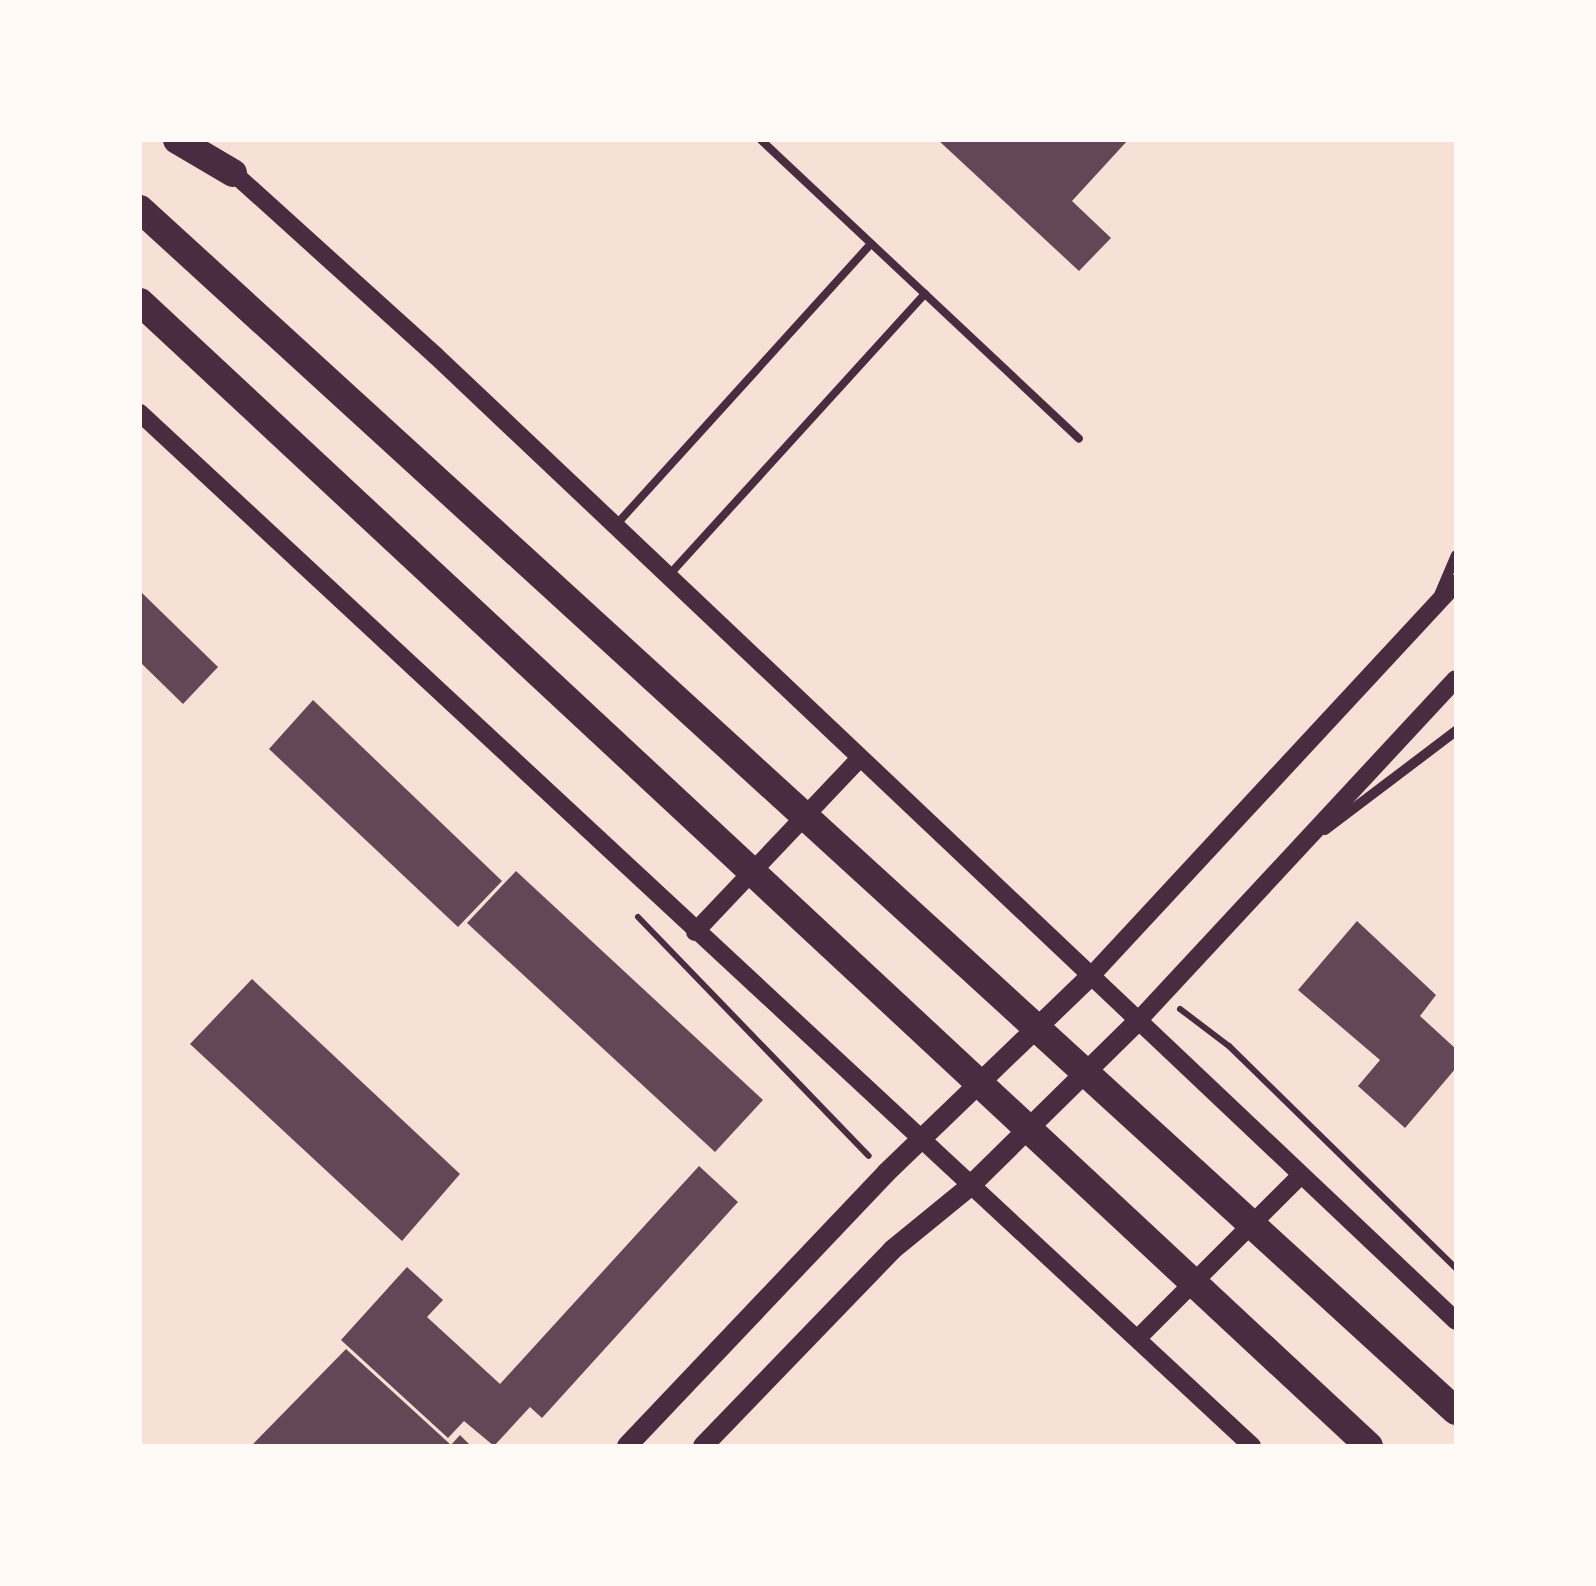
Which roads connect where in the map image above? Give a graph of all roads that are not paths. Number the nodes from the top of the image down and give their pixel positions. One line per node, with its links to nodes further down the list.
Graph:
1 (177, 140): 4 (highway)
2 (198, 140): 4 (street)
3 (761, 140): 6 (lane)
4 (233, 173): 11 (street)
5 (140, 210): 28 (highway)
6 (871, 244): 7 (lane); 11 (lane)
7 (925, 294): 10 (lane); 13 (lane)
8 (140, 302): 32 (highway)
9 (140, 413): 20 (street)
10 (1079, 438)
11 (615, 526): 13 (street)
12 (1456, 555): 15 (street)
13 (667, 577): 18 (street)
14 (1456, 583): 15 (street)
15 (1434, 607): 21 (street)
16 (1456, 679): 19 (street)
17 (1456, 731): 19 (street)
18 (858, 761): 20 (street); 21 (street)
19 (1304, 846): 22 (street)
20 (695, 932): 23 (street)
21 (1091, 976): 22 (street); 23 (main road)
22 (1137, 1022): 24 (street); 25 (main road)
23 (922, 1143): 25 (street); 29 (main road)
24 (1300, 1176): 26 (street); 27 (street)
25 (968, 1188): 27 (street); 30 (main road)
26 (1456, 1321)
27 (1138, 1338): 31 (street)
28 (1456, 1411)
29 (627, 1446)
30 (703, 1446)
31 (1252, 1446)
32 (1369, 1446)

